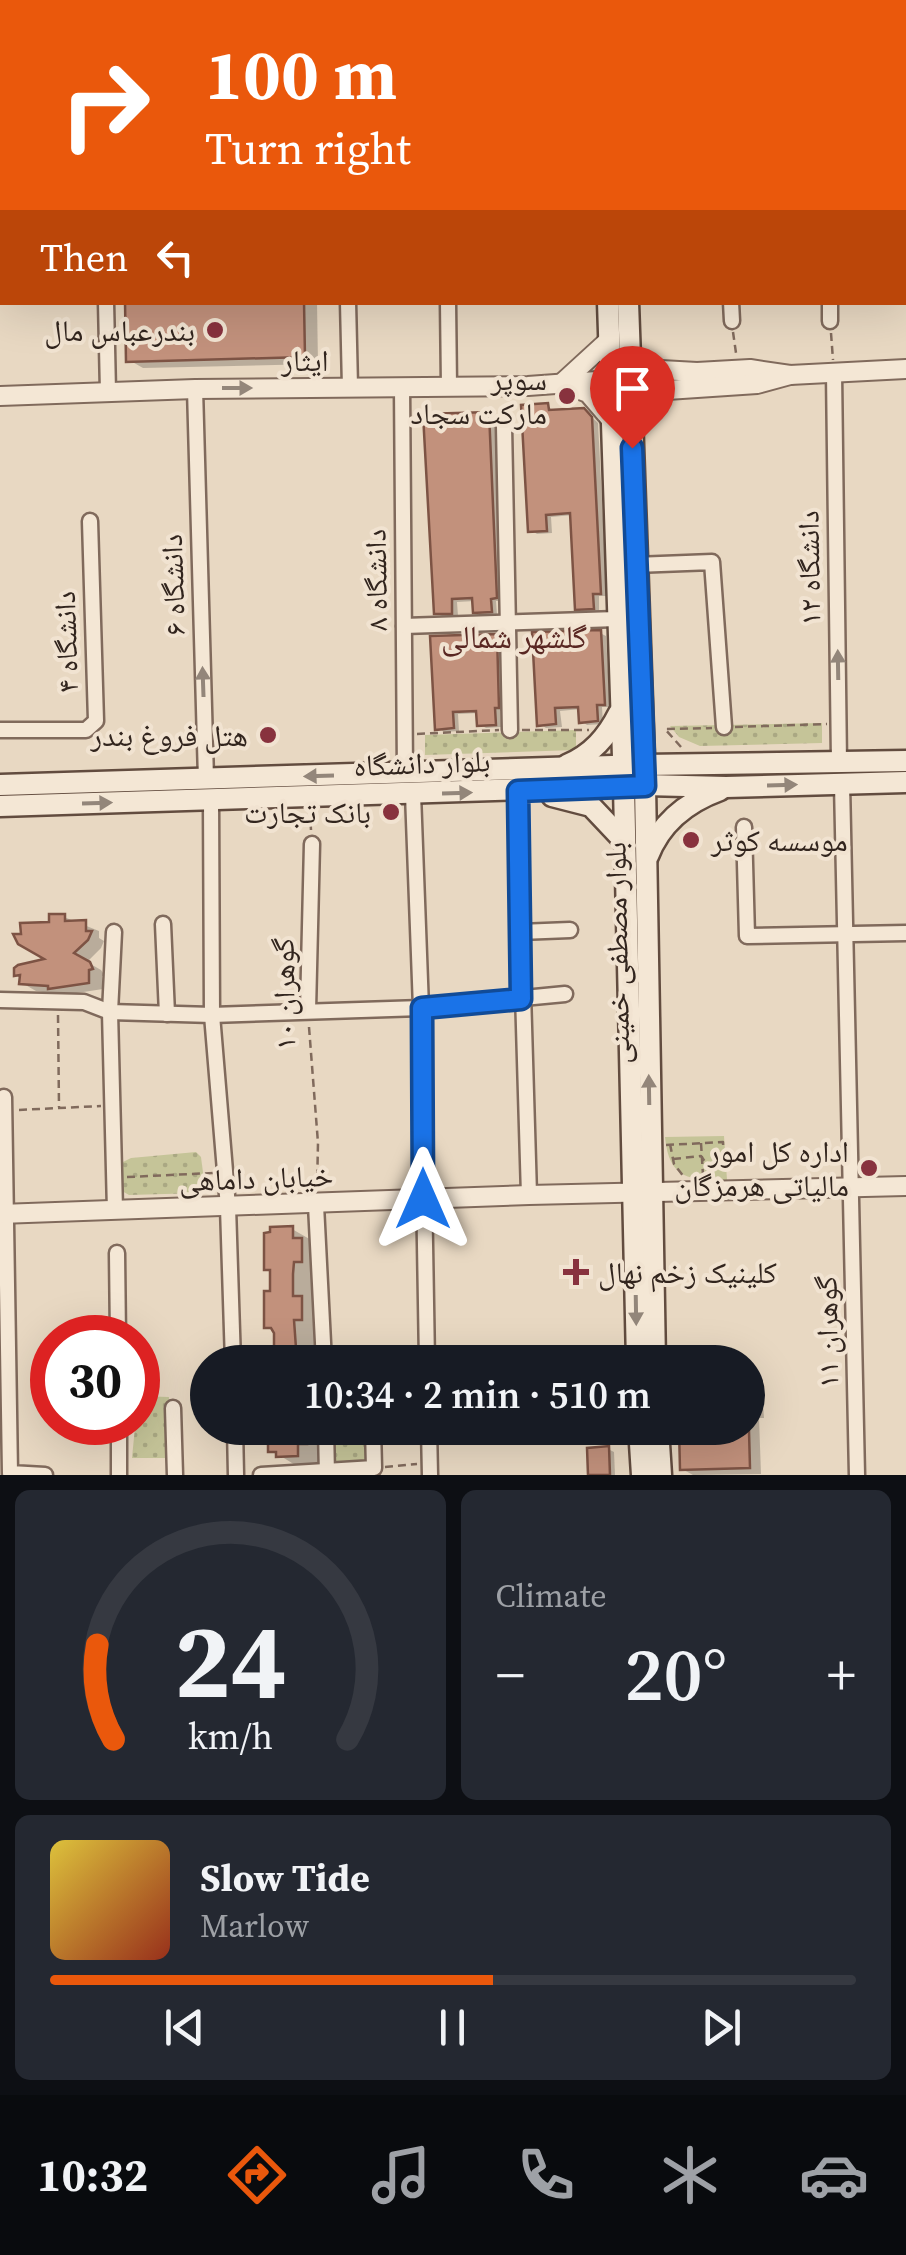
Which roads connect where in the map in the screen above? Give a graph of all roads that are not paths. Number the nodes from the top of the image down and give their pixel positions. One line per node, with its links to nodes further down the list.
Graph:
1 (106, 305): 22 (street)
2 (348, 305): 20 (street)
3 (448, 305): 17 (street)
4 (609, 305): 10 (main road, بلوار مصطفی خمینی)
5 (627, 305): 10 (main road, بلوار مصطفی خمینی)
6 (732, 305): 8 (street)
7 (830, 305): 9 (street)
8 (732, 321)
9 (830, 321)
10 (619, 343): 12 (street); 15 (main road, بلوار مصطفی خمینی); 16 (street)
11 (906, 369): 13 (street)
12 (661, 370): 14 (street); 15 (street)
13 (834, 372): 14 (street); 39 (street, دانشگاه ۱۲, one-way to 13)
14 (790, 374): 21 (street)
15 (621, 380): 16 (street, ایثار); 21 (street); 24 (main road, بلوار مصطفی خمینی)
16 (562, 384): 17 (street, ایثار); 24 (street)
17 (449, 386): 18 (street, ایثار)
18 (402, 387): 20 (street, ایثار); 30 (street, دانشگاه ۸)
19 (195, 388): 20 (street, ایثار, one-way to 20); 22 (street, ایثار); 45 (street, دانشگاه ۶, one-way to 19)
20 (350, 388)
21 (667, 390): 24 (street)
22 (108, 392): 23 (street, ایثار)
23 (0, 396)
24 (622, 418): 27 (main road, بلوار مصطفی خمینی); 28 (main road, بلوار مصطفی خمینی)
25 (504, 426): 29 (street)
26 (90, 521): 34 (street, دانشگاه ۴)
27 (635, 565): 32 (main road, بلوار مصطفی خمینی); 33 (street)
28 (618, 618): 29 (street); 31 (main road, بلوار مصطفی خمینی)
29 (506, 622): 30 (street); 35 (street)
30 (404, 626): 40 (street, دانشگاه ۸)
31 (620, 711): 38 (main road); 41 (main road, بلوار مصطفی خمینی)
32 (641, 721): 37 (main road); 41 (main road, بلوار مصطفی خمینی)
33 (724, 727)
34 (0, 730)
35 (510, 730)
36 (906, 761): 39 (main road, بلوار دانشگاه)
37 (709, 766): 39 (main road, بلوار دانشگاه); 41 (main road, بلوار دانشگاه)
38 (558, 769): 40 (main road, بلوار دانشگاه); 41 (main road, بلوار دانشگاه)
39 (840, 773): 42 (main road, بلوار دانشگاه); 44 (main road, بلوار دانشگاه, one-way to 39); 58 (street, دانشگاه ۱۲)
40 (405, 774): 45 (main road, بلوار دانشگاه, one-way to 45)
41 (634, 776): 44 (main road, بلوار دانشگاه); 46 (main road, بلوار دانشگاه); 50 (main road, بلوار مصطفی خمینی); 52 (main road, بلوار مصطفی خمینی)
42 (906, 782)
43 (0, 784): 45 (main road, بلوار دانشگاه)
44 (726, 787): 52 (main road)
45 (209, 789): 47 (main road, بلوار دانشگاه); 48 (main road, بلوار دانشگاه, one-way to 45); 66 (street, دانشگاه ۶)
46 (524, 790): 47 (main road, بلوار دانشگاه, one-way to 46); 50 (main road); 56 (street)
47 (413, 794): 62 (street)
48 (0, 806)
49 (744, 827): 58 (street)
50 (625, 842): 70 (main road, بلوار مصطفی خمینی)
51 (312, 844): 63 (street, گوهران ۱۰)
52 (646, 862): 70 (main road, بلوار مصطفی خمینی, one-way to 52)
53 (163, 924): 65 (street)
54 (570, 930): 56 (street)
55 (114, 932): 64 (street)
56 (520, 932): 60 (street)
57 (906, 933): 58 (street)
58 (845, 934): 69 (street, گوهران ۱۱)
59 (566, 994): 60 (street)
60 (521, 999): 62 (street); 71 (street)
61 (0, 1000): 64 (street)
62 (422, 1008): 63 (street); 72 (street)
63 (308, 1010): 66 (street)
64 (110, 1012): 65 (street); 75 (street)
65 (167, 1014): 66 (street)
66 (212, 1015): 74 (street, دانشگاه ۶)
67 (4, 1104): 76 (street)
68 (906, 1186): 69 (street, خیابان داماهی)
69 (852, 1188): 70 (street, خیابان داماهی); 100 (street, گوهران ۱۱)
70 (642, 1192): 71 (street, خیابان داماهی); 82 (main road, بلوار مصطفی خمینی, one-way to 82); 83 (main road, بلوار مصطفی خمینی)
71 (529, 1195): 72 (street, خیابان داماهی)
72 (423, 1199): 73 (street, خیابان داماهی); 81 (street)
73 (316, 1205): 74 (street, خیابان داماهی); 80 (street)
74 (228, 1207): 75 (street, خیابان داماهی); 79 (street, دانشگاه ۶)
75 (115, 1210): 76 (street, خیابان داماهی)
76 (2, 1214): 92 (street)
77 (117, 1253): 78 (street)
78 (118, 1315)
79 (232, 1345)
80 (323, 1345)
81 (427, 1345)
82 (638, 1345)
83 (655, 1345)
84 (173, 1408): 95 (street)
85 (119, 1445): 94 (street)
86 (235, 1445): 96 (street)
87 (326, 1445): 91 (street)
88 (373, 1445): 91 (street)
89 (640, 1445): 98 (main road)
90 (659, 1445): 99 (main road)
91 (327, 1472): 97 (street)
92 (10, 1473): 93 (street)
93 (46, 1475)
94 (119, 1475)
95 (175, 1475)
96 (236, 1475)
97 (262, 1475)
98 (642, 1475)
99 (661, 1475)
100 (856, 1475)

